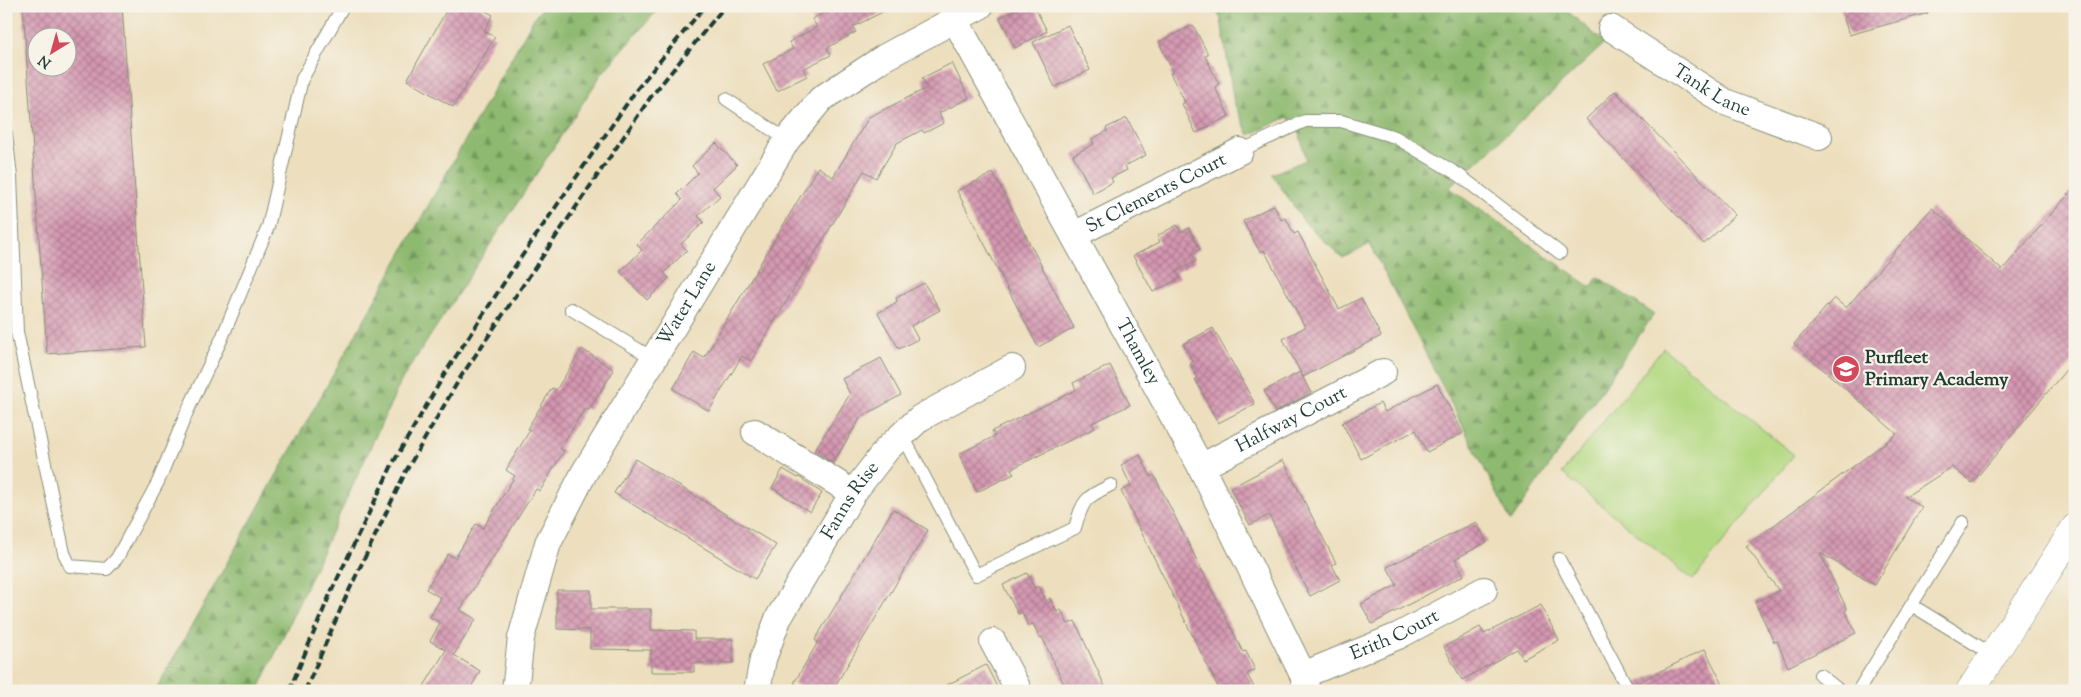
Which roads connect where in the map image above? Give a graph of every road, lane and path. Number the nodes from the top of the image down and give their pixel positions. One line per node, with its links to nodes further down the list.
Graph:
1 (343, 6): 6 (lane)
2 (980, 6): 3 (street, Water Lane)
3 (955, 20): 8 (street, Water Lane); 10 (street, Thamley)
4 (1611, 28): 7 (street, Tank Lane)
5 (726, 98): 8 (lane)
6 (6, 134)
7 (1819, 137)
8 (787, 140): 13 (street, Water Lane)
9 (1240, 151): 10 (street, St Clements Court); 11 (lane)
10 (1074, 235): 18 (street, Thamley)
11 (1560, 253)
12 (571, 309): 13 (lane)
13 (654, 359): 30 (street, Water Lane)
14 (1012, 368): 17 (street, Fanns Rise)
15 (1383, 372): 18 (street, Halfway Court)
16 (755, 432): 20 (street)
17 (902, 434): 19 (lane); 20 (street, Fanns Rise)
18 (1201, 467): 29 (street, Thamley)
19 (1111, 485)
20 (853, 493): 31 (street, Fanns Rise)
21 (1963, 522): 25 (lane)
22 (2075, 528): 27 (street)
23 (1560, 559): 33 (lane)
24 (1484, 590): 29 (street, Erith Court)
25 (1912, 606): 27 (lane); 35 (lane)
26 (993, 642): 32 (street)
27 (1993, 655): 36 (street)
28 (1820, 675): 34 (lane)
29 (1305, 683)
30 (515, 691)
31 (757, 691)
32 (1018, 691)
33 (1629, 691)
34 (1840, 691)
35 (1858, 691)
36 (1970, 691)

